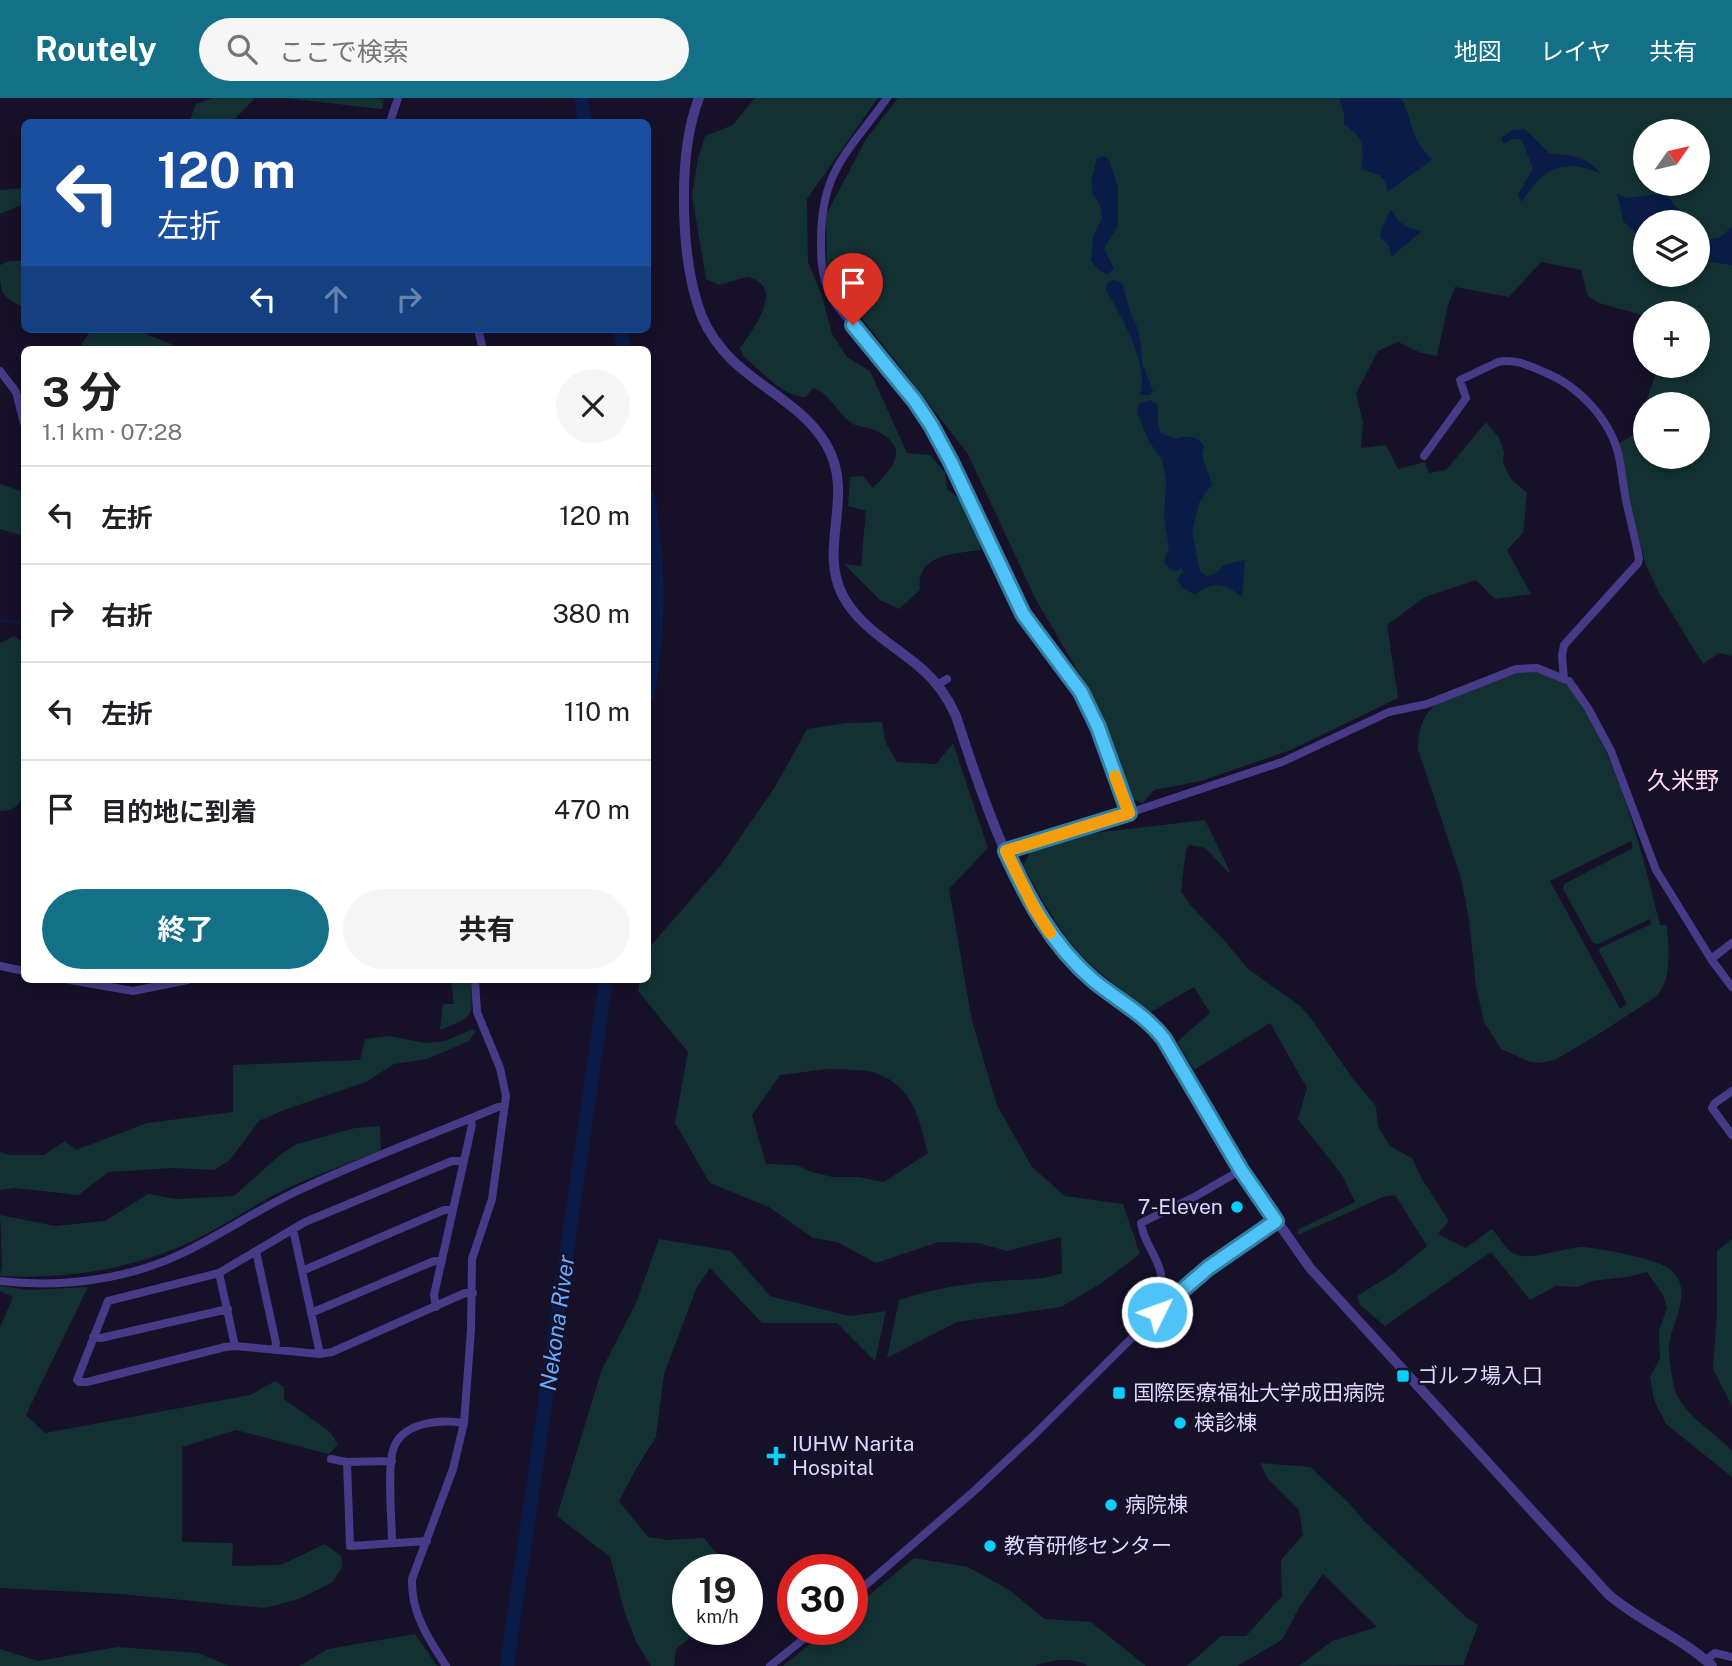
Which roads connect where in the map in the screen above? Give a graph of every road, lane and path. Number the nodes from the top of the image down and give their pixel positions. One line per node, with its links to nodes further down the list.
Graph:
1 (398, 98): 4 (street)
2 (699, 98): 10 (street)
3 (887, 98): 9 (street)
4 (391, 119)
5 (0, 372): 6 (street)
6 (21, 411)
7 (1424, 456): 8 (street)
8 (1564, 678): 9 (street); 12 (street)
9 (1129, 813): 10 (street)
10 (1006, 851): 24 (street)
11 (1732, 943): 12 (street)
12 (1711, 959): 18 (street)
13 (0, 966): 14 (street)
14 (21, 970)
15 (87, 983): 16 (street)
16 (173, 983)
17 (475, 983): 20 (street)
18 (1732, 987)
19 (1732, 1091): 22 (street)
20 (504, 1107): 21 (street); 33 (street)
21 (470, 1119): 23 (street); 32 (street)
22 (1732, 1135)
23 (464, 1161): 25 (street); 27 (street)
24 (1241, 1170): 26 (street); 34 (street)
25 (453, 1210): 29 (street); 30 (street)
26 (1276, 1221): 48 (street); 51 (street)
27 (292, 1229): 28 (street); 30 (street)
28 (254, 1252): 31 (street); 40 (street)
29 (442, 1261): 35 (street); 37 (street)
30 (302, 1271): 37 (street)
31 (219, 1273): 36 (street); 38 (street)
32 (0, 1281)
33 (473, 1293): 35 (street); 42 (street)
34 (1157, 1298)
35 (436, 1307): 41 (street)
36 (228, 1309): 38 (street); 39 (street)
37 (311, 1313): 41 (street)
38 (93, 1337): 39 (street)
39 (235, 1346): 40 (street)
40 (275, 1350): 41 (street)
41 (320, 1354)
42 (464, 1423): 44 (street); 46 (street)
43 (331, 1459): 45 (street)
44 (392, 1461): 45 (street); 47 (street)
45 (347, 1462): 47 (street)
46 (427, 1541): 47 (street); 52 (street)
47 (392, 1544)
48 (868, 1583)
49 (796, 1645): 53 (street)
50 (1732, 1657): 51 (street)
51 (1709, 1663)
52 (446, 1666)
53 (770, 1666)

